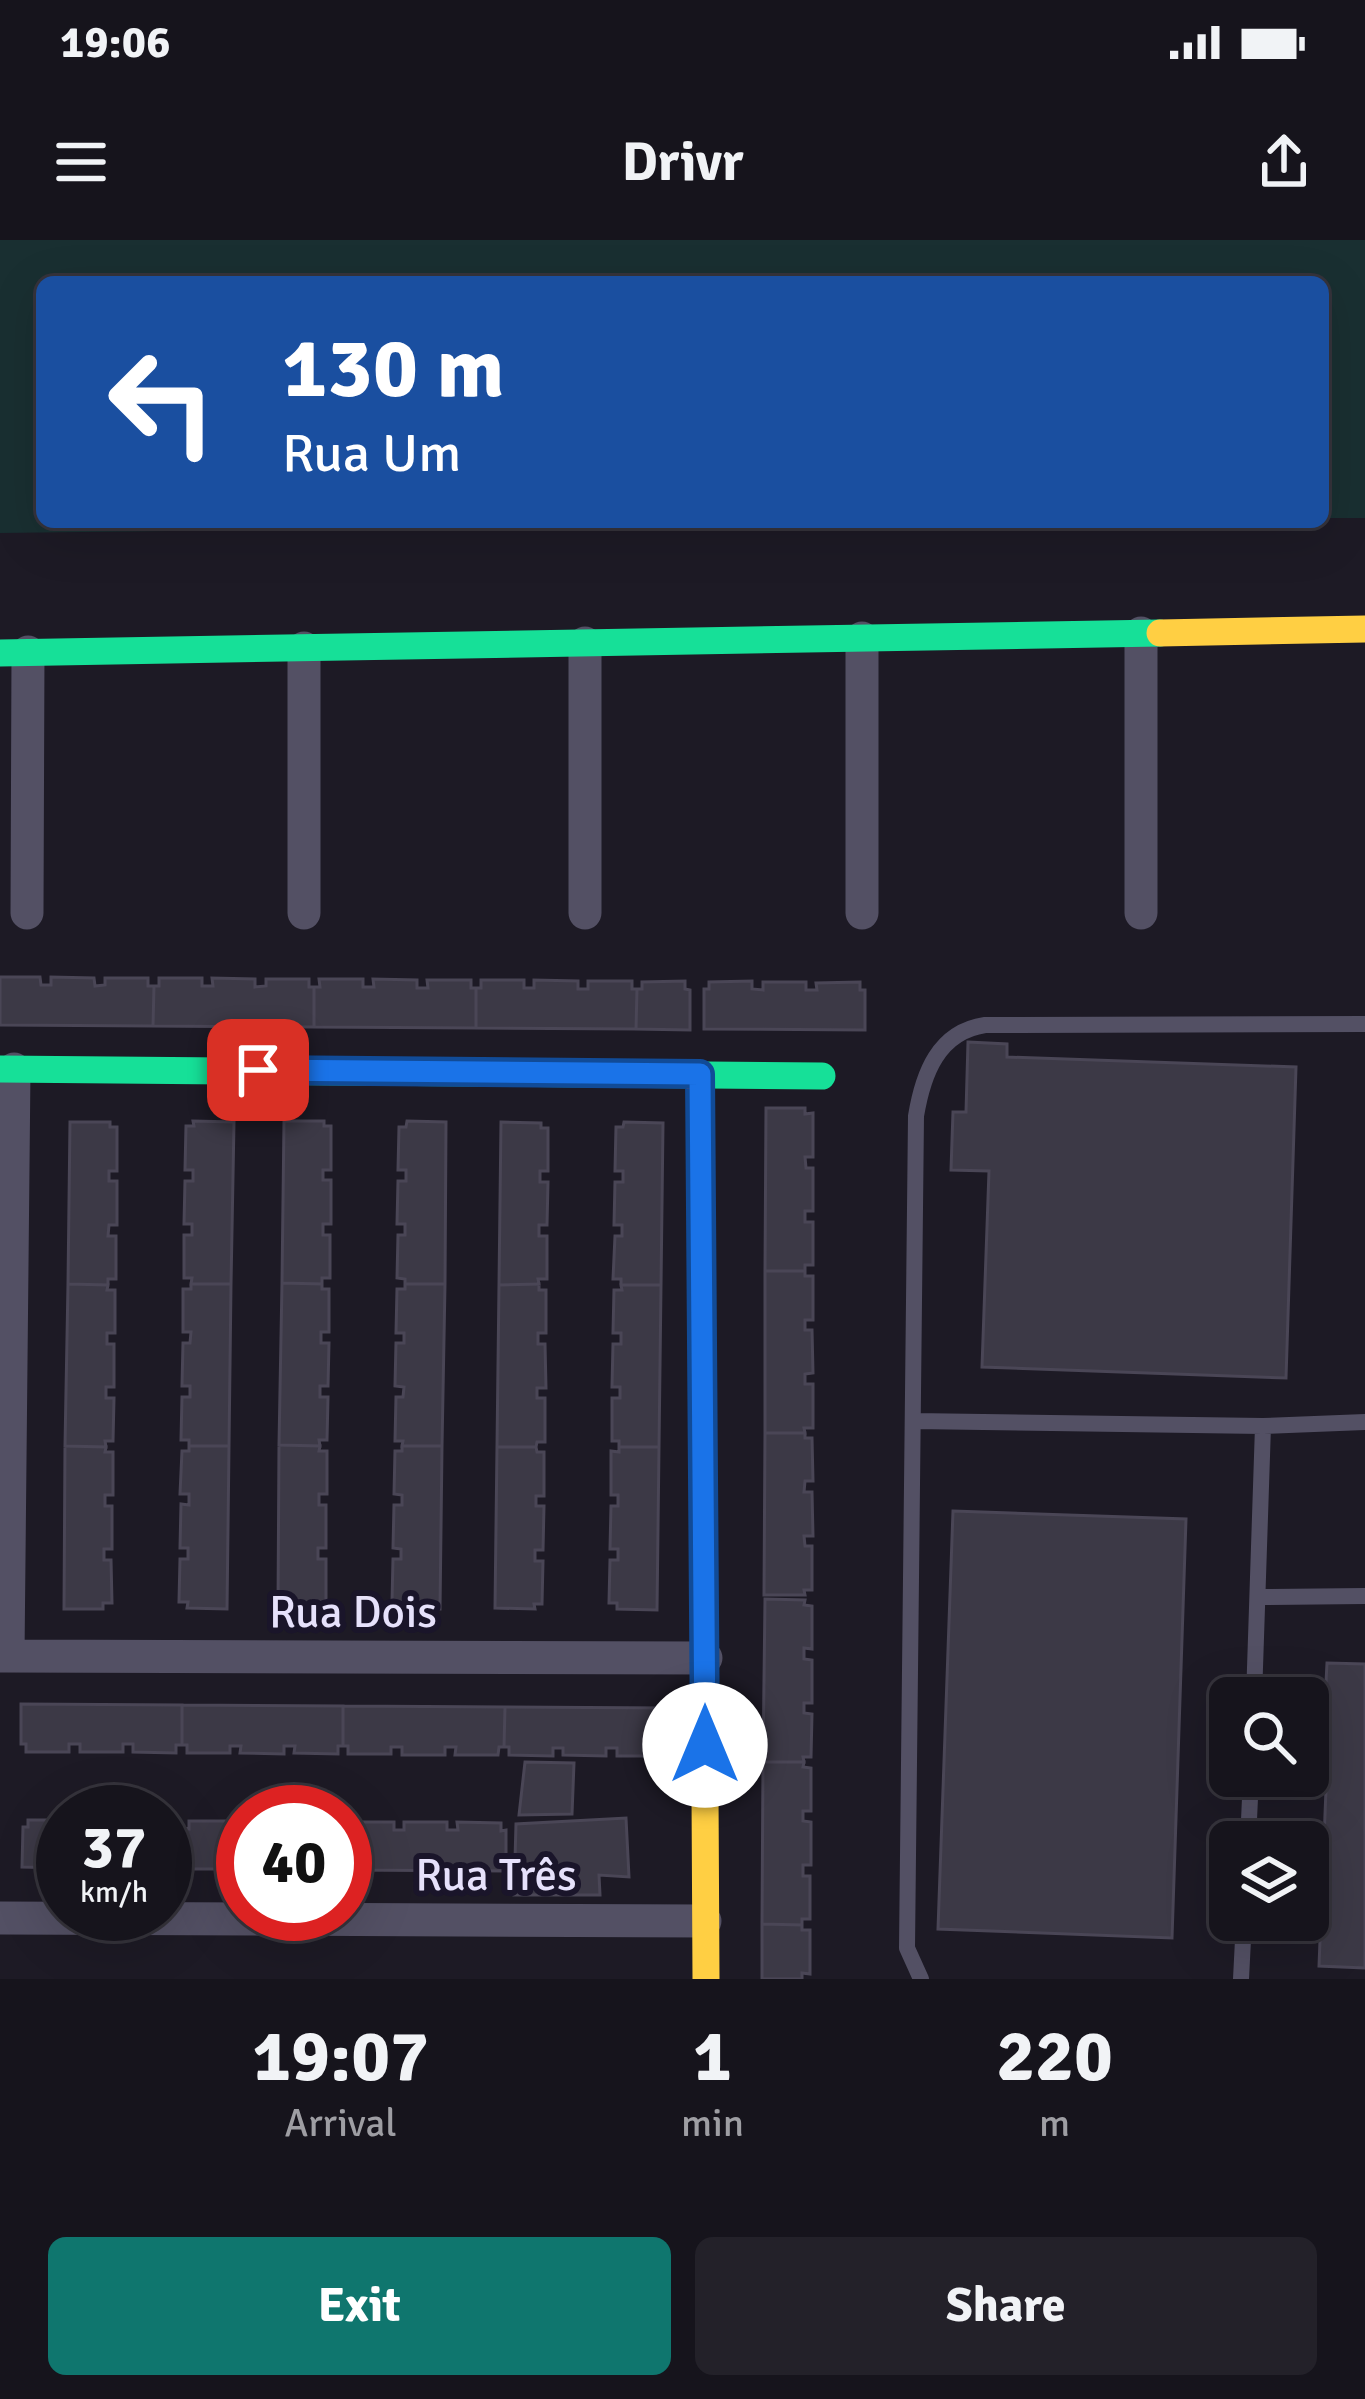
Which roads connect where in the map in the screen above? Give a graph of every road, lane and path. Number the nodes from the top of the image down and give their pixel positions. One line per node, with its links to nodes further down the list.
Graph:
1 (1365, 629): 2 (street)
2 (1141, 633): 3 (street); 11 (street)
3 (862, 638): 4 (street); 9 (street)
4 (585, 643): 5 (street); 10 (street)
5 (304, 648): 6 (street); 8 (street)
6 (14, 652): 7 (street)
7 (27, 913)
8 (304, 913)
9 (862, 913)
10 (585, 914)
11 (1141, 914)
12 (1365, 1024): 16 (lane)
13 (7, 1069): 14 (street); 21 (street)
14 (700, 1074): 15 (street); 22 (street)
15 (822, 1076)
16 (914, 1421): 18 (lane); 28 (lane)
17 (1365, 1422): 18 (lane)
18 (1263, 1426): 20 (lane)
19 (1365, 1596): 20 (lane)
20 (1259, 1597): 23 (lane)
21 (4, 1657): 22 (street, Rua Dois)
22 (706, 1658): 25 (street)
23 (1255, 1677)
24 (0, 1918): 25 (street, Rua Três)
25 (705, 1921): 27 (street)
26 (1243, 1941): 29 (lane)
27 (706, 1979)
28 (921, 1979)
29 (1241, 1979)

